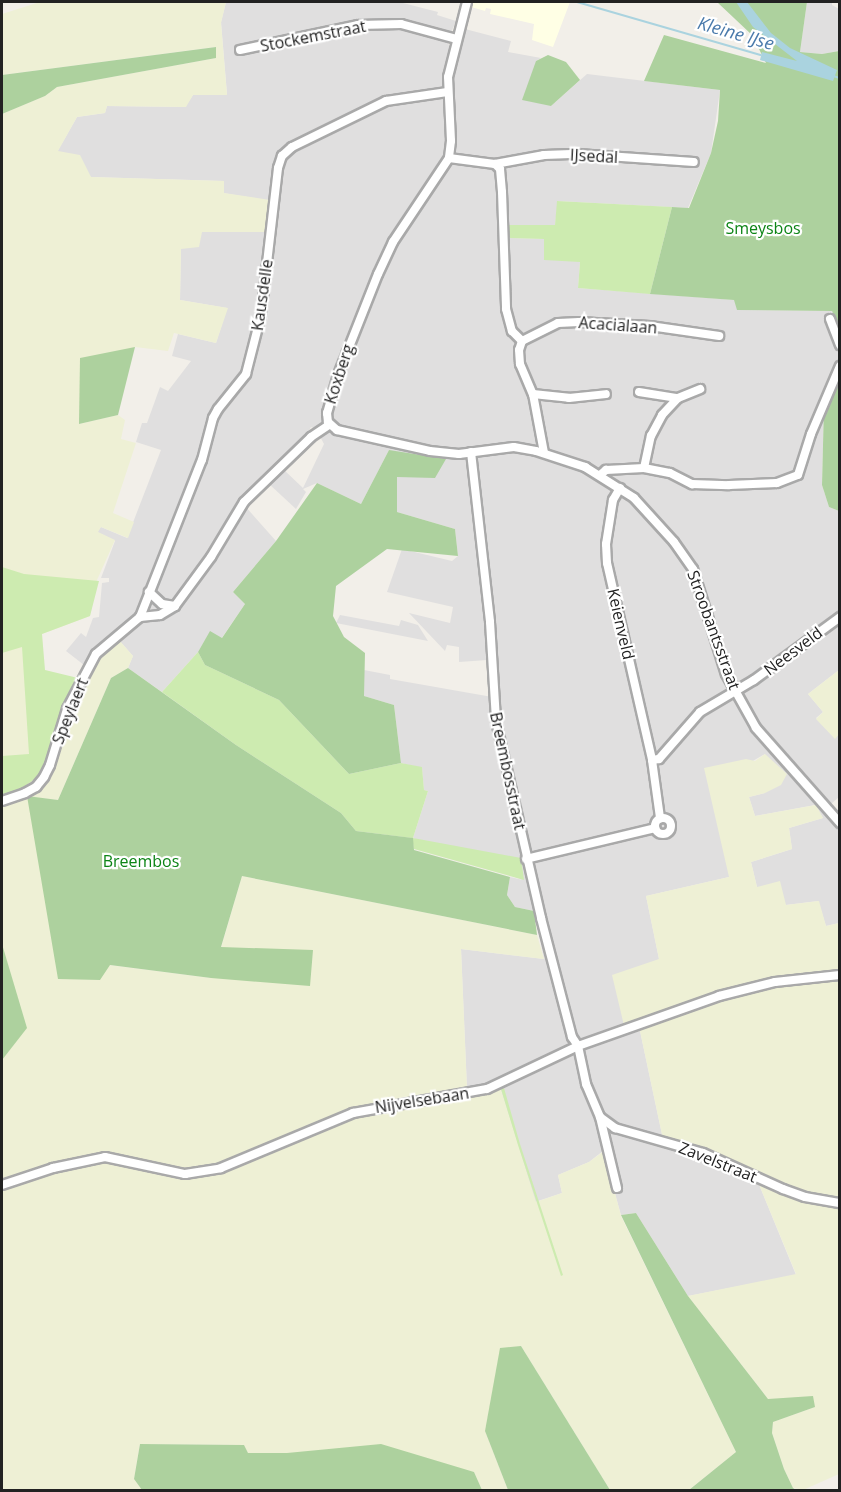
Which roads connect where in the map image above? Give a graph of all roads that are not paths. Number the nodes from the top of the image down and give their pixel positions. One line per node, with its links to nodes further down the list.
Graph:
1 (467, 2): 2 (street, Koxberg)
2 (457, 39): 3 (street, Stockemstraat); 4 (street, Koxberg)
3 (240, 50)
4 (447, 92): 5 (street, Koxberg); 26 (street, Kausdelle)
5 (449, 158): 7 (street, IJsedal); 20 (street, Koxberg)
6 (694, 162): 7 (street, IJsedal)
7 (495, 164): 10 (street)
8 (830, 319): 11 (street)
9 (718, 336): 10 (street, Acacialaan)
10 (522, 341): 15 (street)
11 (840, 345)
12 (840, 366): 23 (street)
13 (700, 389): 18 (street)
14 (639, 392): 17 (street)
15 (532, 394): 16 (street); 22 (street)
16 (606, 394)
17 (663, 395): 18 (street); 19 (street)
18 (678, 398): 19 (street)
19 (663, 415): 23 (street)
20 (329, 425): 21 (street, Koxberg); 27 (street)
21 (471, 452): 22 (street, Koxberg); 36 (street, Breembosstraat)
22 (544, 453): 24 (street, Koxberg)
23 (644, 468): 24 (street)
24 (600, 475): 25 (street, Stroobantsstraat)
25 (620, 488): 30 (street, Stroobantsstraat); 31 (street, Keienveld)
26 (149, 592): 27 (street); 29 (street)
27 (175, 606): 29 (street, Speylaert)
28 (840, 616): 30 (street, Neesveld)
29 (140, 617): 32 (street, Speylaert)
30 (735, 691): 31 (street, Neesveld); 34 (street, Stroobantsstraat)
31 (652, 760): 33 (street)
32 (2, 801)
33 (660, 818): 35 (street); 35 (street)
34 (840, 823)
35 (655, 828): 36 (street)
36 (526, 859): 38 (street, Breembosstraat)
37 (840, 975): 38 (street, Nijvelsebaan)
38 (578, 1046): 39 (street); 40 (street, Nijvelsebaan)
39 (600, 1117): 41 (street); 42 (street, Zavelstraat)
40 (2, 1185)
41 (617, 1188)
42 (840, 1203)

